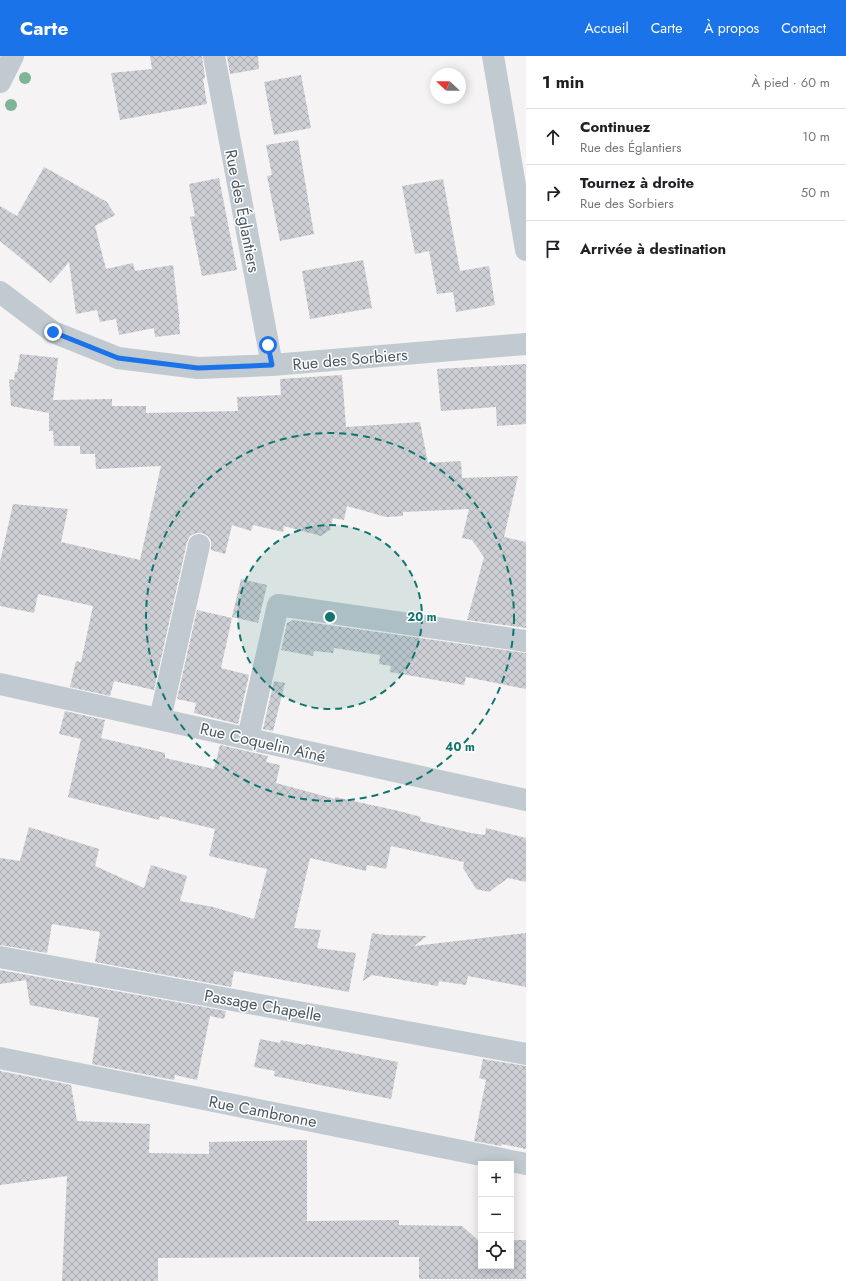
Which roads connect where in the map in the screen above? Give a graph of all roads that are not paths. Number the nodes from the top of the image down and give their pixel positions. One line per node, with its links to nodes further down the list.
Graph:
1 (13, 56): 4 (street)
2 (214, 56): 8 (street, Rue des Églantiers)
3 (493, 56): 5 (street)
4 (0, 82)
5 (526, 250)
6 (0, 292): 8 (street, Rue des Sorbiers)
7 (526, 344): 8 (street, Rue des Sorbiers)
8 (272, 365)
9 (199, 544): 12 (street)
10 (526, 641): 13 (street)
11 (0, 684): 12 (street, Rue Coquelin Aîné)
12 (160, 719): 13 (street, Rue Coquelin Aîné)
13 (248, 738): 14 (street, Rue Coquelin Aîné)
14 (526, 800)
15 (0, 957): 16 (street, Passage Chapelle)
16 (526, 1054)
17 (0, 1058): 18 (street, Rue Cambronne)
18 (526, 1164)

